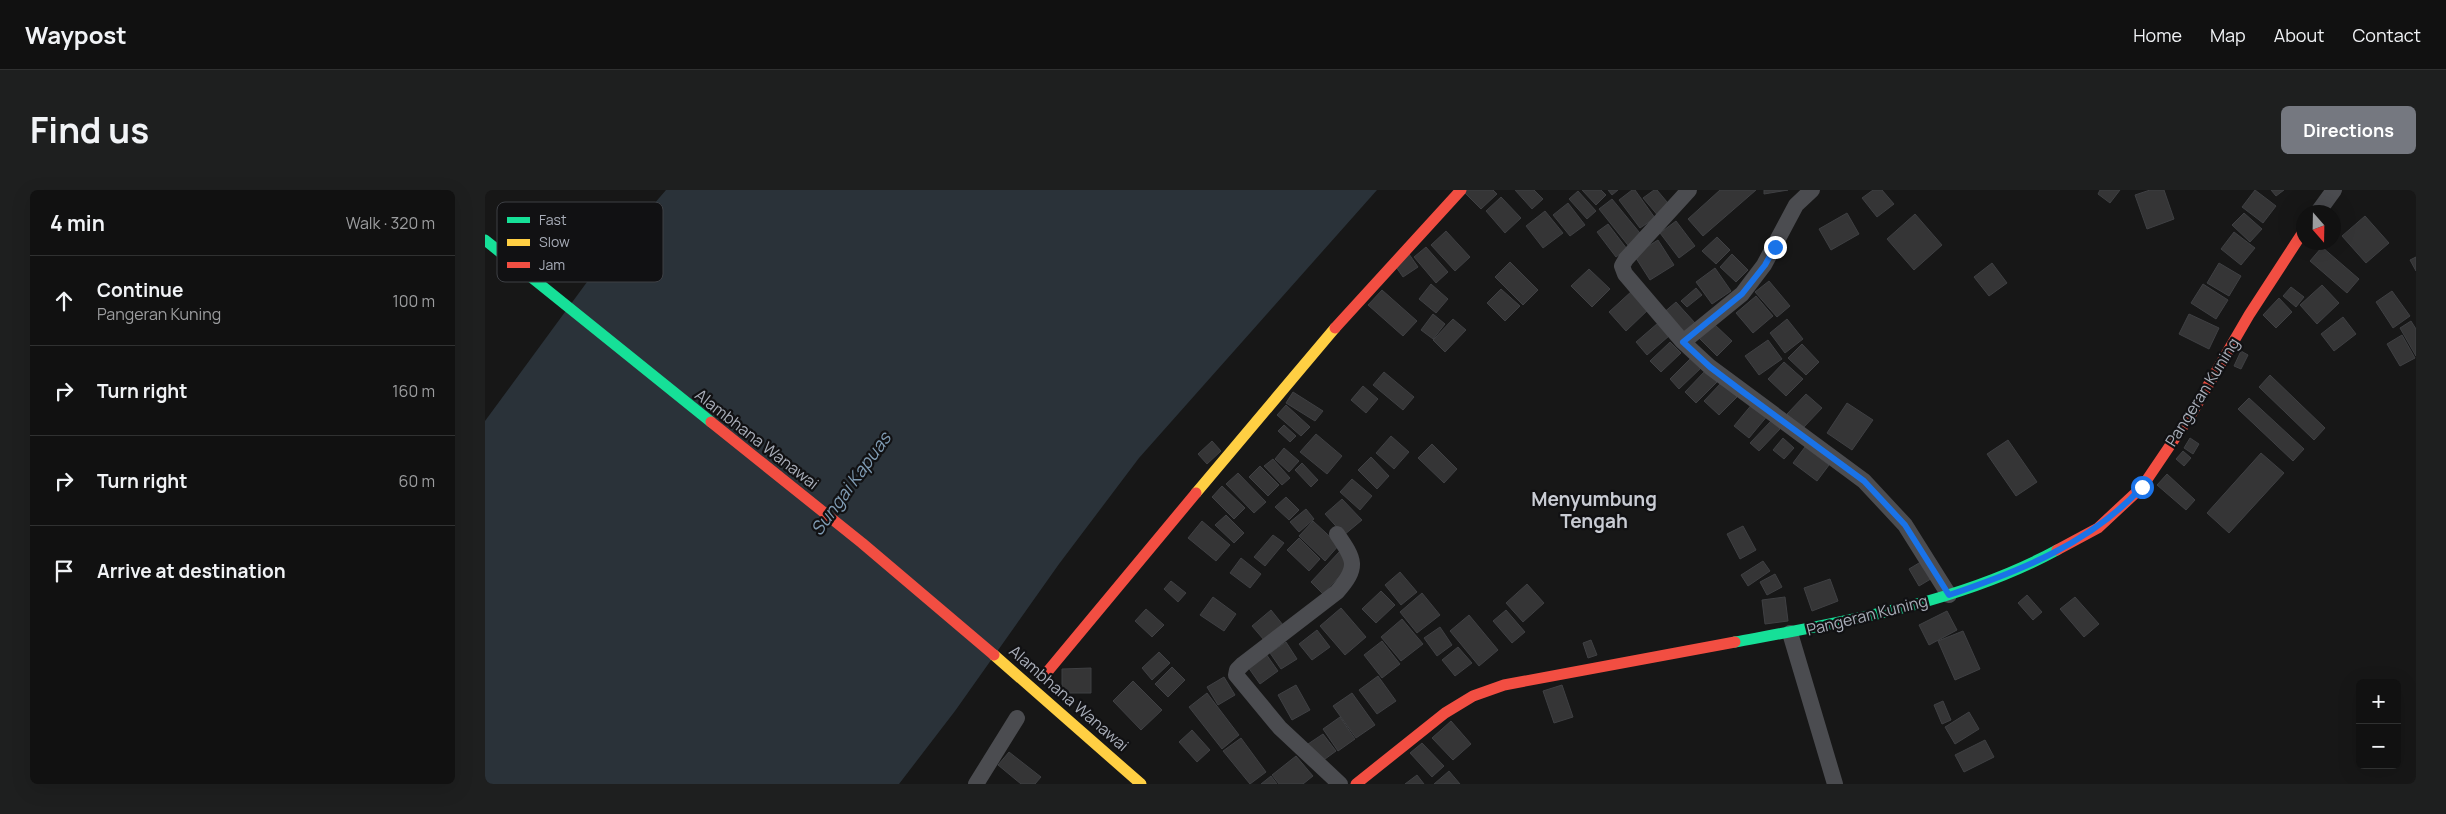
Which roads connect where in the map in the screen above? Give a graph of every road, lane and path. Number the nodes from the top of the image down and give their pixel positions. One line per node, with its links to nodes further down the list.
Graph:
1 (1461, 190): 14 (street)
2 (1689, 190): 10 (street)
3 (1812, 190): 10 (street)
4 (2334, 190): 5 (street)
5 (2323, 205)
6 (485, 240): 8 (street, Alambhana Wanawai)
7 (2296, 243): 12 (street, Pangeran Kuning)
8 (497, 250)
9 (536, 282): 17 (street, Alambhana Wanawai)
10 (1683, 342): 12 (street)
11 (1337, 534): 18 (street)
12 (1949, 595): 13 (street, Pangeran Kuning)
13 (1790, 633): 19 (street, Pangeran Kuning); 20 (street)
14 (1049, 671)
15 (1017, 718): 16 (street)
16 (976, 784)
17 (1141, 784)
18 (1340, 784)
19 (1356, 784)
20 (1835, 784)

